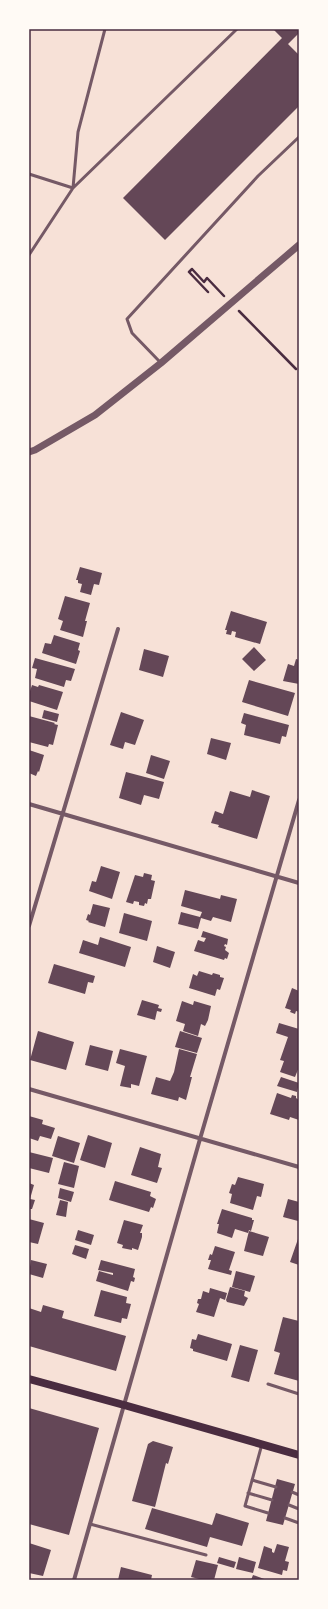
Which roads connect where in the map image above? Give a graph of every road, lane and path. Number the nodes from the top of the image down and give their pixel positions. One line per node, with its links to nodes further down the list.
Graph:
1 (105, 29): 5 (lane)
2 (237, 29): 5 (lane)
3 (299, 137): 9 (lane)
4 (29, 174): 5 (lane)
5 (72, 188): 7 (lane)
6 (299, 245): 9 (street)
7 (29, 255)
8 (277, 349): 10 (path)
9 (161, 363): 11 (street)
10 (296, 369)
11 (29, 452)
12 (118, 629): 15 (street)
13 (299, 800): 16 (street)
14 (29, 804): 15 (street)
15 (62, 814): 16 (street); 18 (street)
16 (277, 876): 17 (street); 20 (street)
17 (299, 883)
18 (29, 926)
19 (29, 1089): 20 (street)
20 (200, 1139): 21 (street); 25 (street)
21 (299, 1166)
22 (29, 1379): 25 (main road)
23 (268, 1384): 24 (lane)
24 (299, 1394)
25 (124, 1405): 26 (main road); 39 (street)
26 (262, 1444): 27 (main road); 28 (lane)
27 (299, 1455)
28 (252, 1480): 29 (lane); 31 (lane)
29 (276, 1488)
30 (292, 1492): 32 (lane)
31 (248, 1493): 33 (lane); 36 (lane)
32 (299, 1494)
33 (272, 1500)
34 (289, 1505): 35 (lane)
35 (299, 1509)
36 (268, 1513)
37 (285, 1518): 38 (lane)
38 (299, 1523)
39 (90, 1524): 40 (lane); 41 (street)
40 (206, 1555)
41 (74, 1580)

